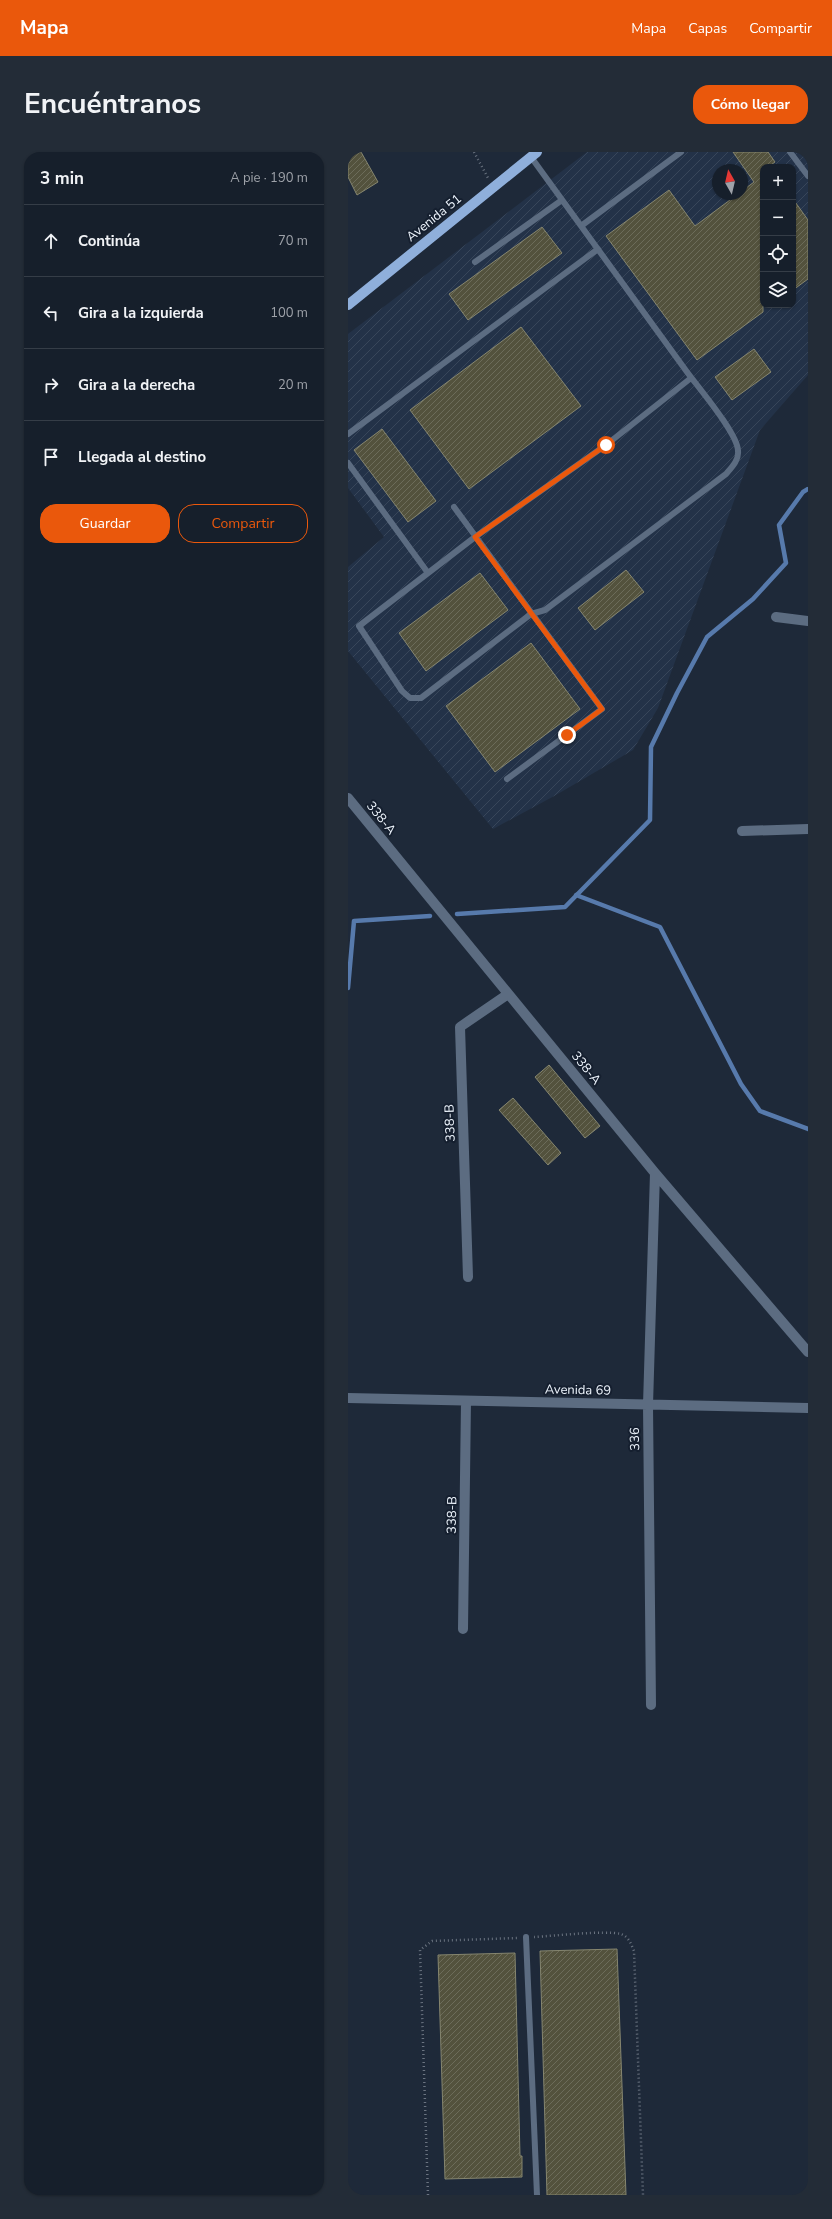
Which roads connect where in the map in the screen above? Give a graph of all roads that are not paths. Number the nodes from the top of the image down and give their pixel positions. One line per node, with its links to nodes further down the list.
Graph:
1 (681, 152): 6 (lane)
2 (790, 152): 4 (lane)
3 (534, 154): 5 (lane); 9 (main road, Avenida 51)
4 (808, 176)
5 (562, 200): 6 (lane); 8 (lane)
6 (581, 226): 7 (lane)
7 (598, 249): 10 (lane); 11 (lane)
8 (475, 262)
9 (348, 305)
10 (691, 378): 14 (lane); 16 (lane)
11 (348, 434)
12 (348, 463): 15 (lane)
13 (454, 507): 14 (lane)
14 (475, 537): 15 (lane); 16 (lane)
15 (428, 573): 16 (lane)
16 (531, 614): 19 (lane)
17 (776, 617): 18 (street)
18 (808, 621)
19 (508, 779)
20 (350, 804): 23 (street, 338-A)
21 (808, 829): 22 (street)
22 (742, 831)
23 (508, 994): 24 (street, 338-A); 25 (street, 338-B)
24 (655, 1173): 26 (street, 338-A); 29 (street, 336)
25 (468, 1277)
26 (808, 1352)
27 (348, 1398): 28 (street, Avenida 69)
28 (466, 1401): 29 (street, Avenida 69); 31 (street, 338-B)
29 (648, 1405): 30 (street, Avenida 69); 32 (street, 336)
30 (808, 1408)
31 (463, 1629)
32 (651, 1705)
33 (526, 1937): 34 (lane)
34 (537, 2195)

